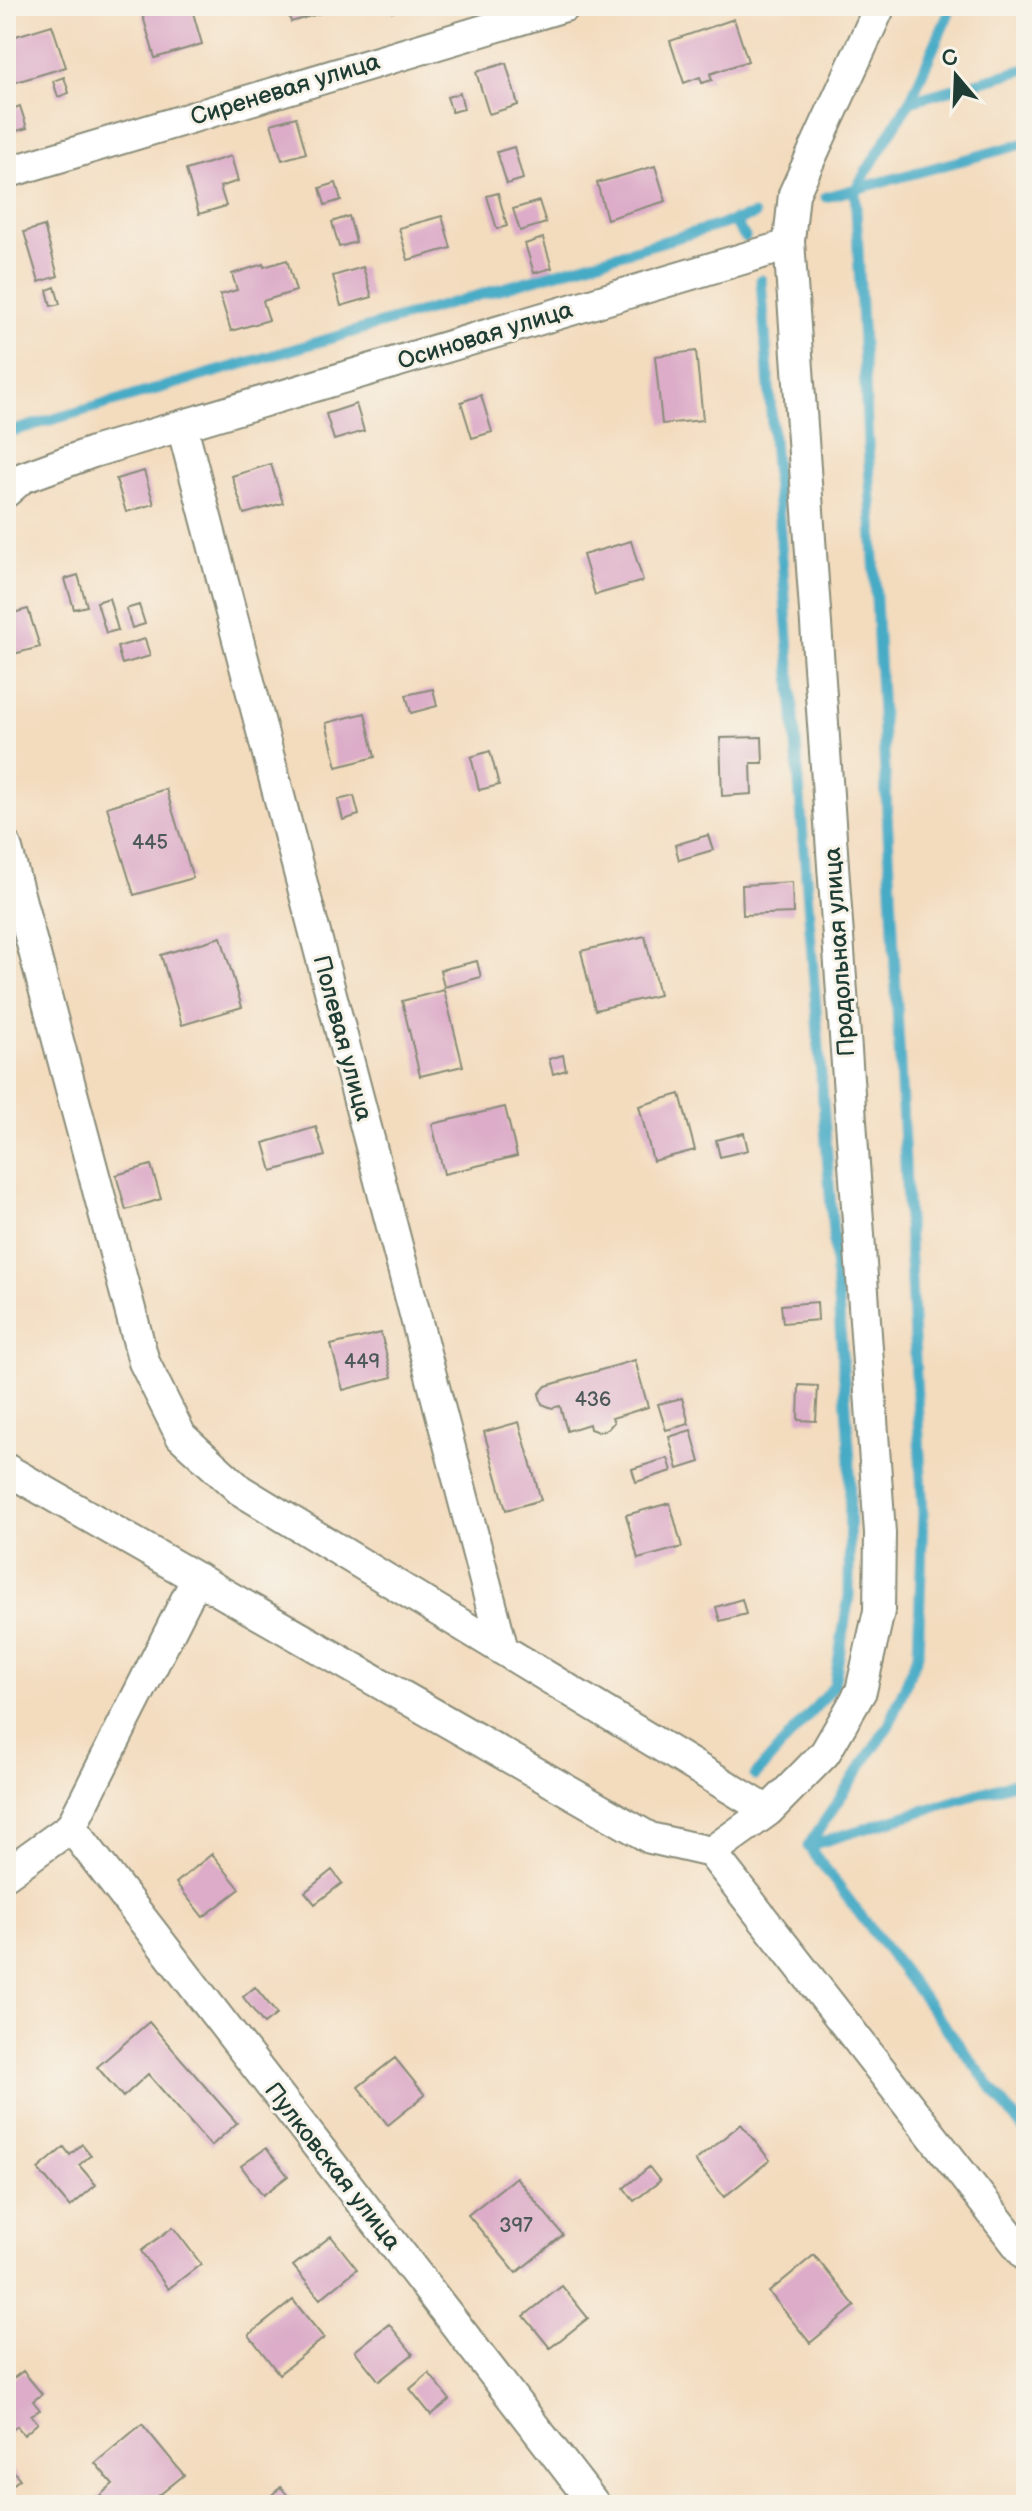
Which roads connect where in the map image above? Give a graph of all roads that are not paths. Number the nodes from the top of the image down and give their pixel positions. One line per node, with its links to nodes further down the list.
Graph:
1 (565, 6): 3 (street, Сиреневая улица)
2 (880, 6): 4 (street, Продольная улица)
3 (6, 173)
4 (789, 245): 5 (street, Осиновая улица); 11 (street, Продольная улица)
5 (182, 426): 6 (street, Осиновая улица); 10 (street, Полевая улица)
6 (6, 492)
7 (6, 846): 10 (street)
8 (6, 1469): 9 (street)
9 (197, 1578): 12 (street); 13 (street)
10 (503, 1650): 11 (street)
11 (768, 1811): 13 (street, Продольная улица)
12 (71, 1827): 14 (street); 16 (street, Пулковская улица)
13 (711, 1852): 15 (street)
14 (6, 1874)
15 (1026, 2256)
16 (595, 2505)

